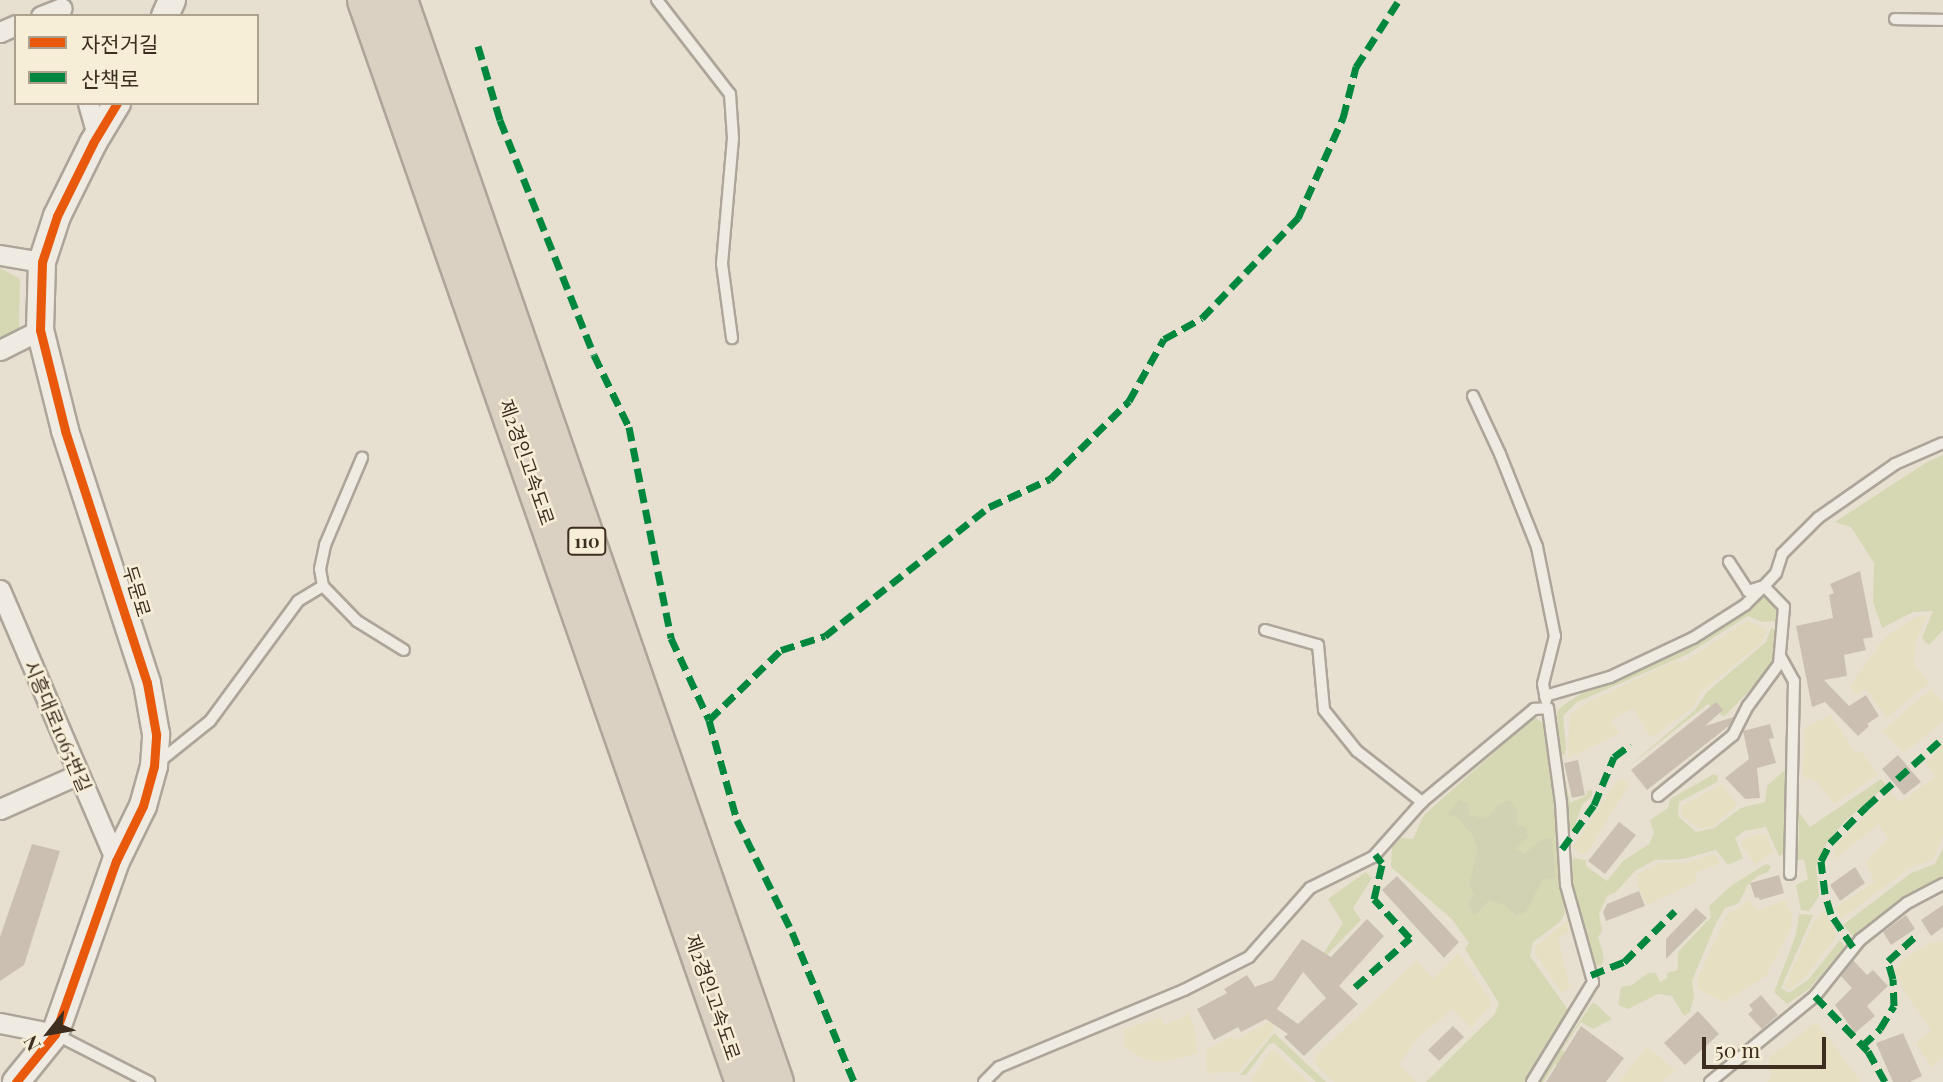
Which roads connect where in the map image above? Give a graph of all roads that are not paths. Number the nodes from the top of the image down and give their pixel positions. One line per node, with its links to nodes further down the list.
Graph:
1 (365, 0): 34 (highway, 제2경인고속도로 / 110)
2 (399, 0): 41 (highway, 제2경인고속도로 / 110)
3 (657, 0): 12 (lane)
4 (1895, 19): 5 (lane)
5 (1943, 20)
6 (89, 105): 8 (street)
7 (116, 105): 8 (street, 두문로)
8 (97, 135): 10 (street, 두문로)
9 (0, 255): 10 (street)
10 (42, 262): 11 (street, 두문로)
11 (40, 330): 13 (street); 26 (street, 두문로)
12 (733, 338)
13 (0, 350)
14 (1473, 396): 24 (lane)
15 (1943, 443): 19 (lane)
16 (362, 458): 18 (lane)
17 (1730, 562): 19 (lane)
18 (323, 586): 22 (lane); 26 (lane)
19 (1764, 586): 23 (lane); 24 (lane)
20 (0, 590): 27 (street, 시흥대로1065번길)
21 (1265, 630): 29 (lane)
22 (404, 650)
23 (1780, 656): 28 (lane); 32 (lane)
24 (1545, 696): 25 (lane)
25 (1548, 708): 29 (lane); 43 (lane)
26 (154, 766): 31 (street, 두문로)
27 (79, 774): 30 (street); 31 (street, 시흥대로1065번길)
28 (1658, 796)
29 (1422, 802): 42 (lane)
30 (0, 808)
31 (116, 861): 36 (street, 두문로)
32 (1790, 874)
33 (1943, 884): 44 (lane)
34 (698, 951): 39 (highway); 40 (highway, 제2경인고속도로 / 110)
35 (0, 1023): 36 (street)
36 (55, 1034): 37 (street, 두문로); 38 (lane)
37 (16, 1082)
38 (149, 1082)
39 (731, 1082)
40 (743, 1082)
41 (775, 1082)
42 (984, 1082)
43 (1532, 1082)
44 (1710, 1082)

